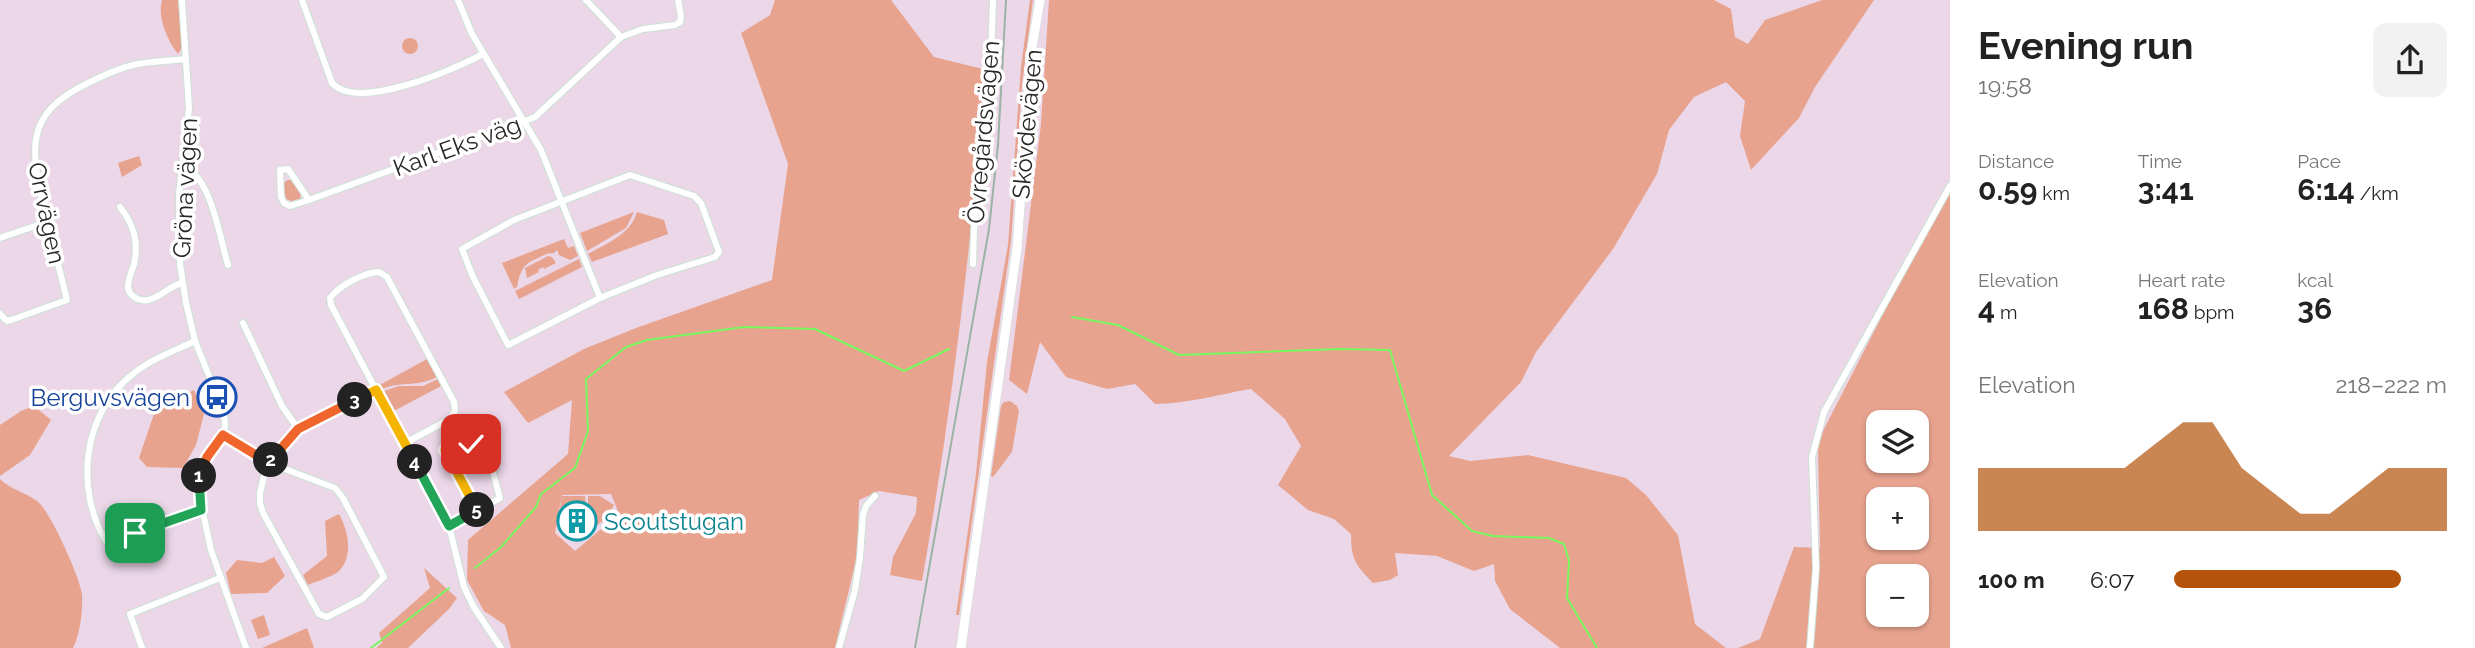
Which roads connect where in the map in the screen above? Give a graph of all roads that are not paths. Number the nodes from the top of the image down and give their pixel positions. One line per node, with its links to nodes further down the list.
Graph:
1 (182, 0): 10 (street, Gröna vägen)
2 (303, 0): 9 (street)
3 (458, 0): 9 (street)
4 (586, 0): 8 (street)
5 (678, 0): 8 (street)
6 (993, 0): 19 (street, Övregårdsvägen)
7 (1040, 0): 40 (main road, Skövdevägen)
8 (621, 37): 11 (street, Karl Eks väg)
9 (483, 54): 11 (street)
10 (186, 59): 12 (street, Gröna vägen); 17 (street, Orrvägen)
11 (526, 121): 14 (street, Karl Eks väg); 15 (street)
12 (182, 167): 20 (street); 21 (street, Gröna vägen)
13 (1950, 186): 41 (street)
14 (309, 200): 14 (street, Karl Eks väg)
15 (561, 202): 22 (street); 22 (street); 22 (street)
16 (120, 207): 21 (street)
17 (47, 222): 18 (street); 23 (street, Orrvägen)
18 (0, 238)
19 (973, 264)
20 (228, 265)
21 (182, 283): 25 (street, Gröna vägen)
22 (600, 298)
23 (0, 314)
24 (243, 323): 27 (street)
25 (195, 341): 28 (street, Gröna vägen); 32 (street)
26 (376, 390): 27 (street); 29 (street); 29 (street)
27 (298, 429): 30 (street)
28 (223, 435): 30 (street); 32 (street)
29 (405, 443): 34 (street)
30 (269, 463): 30 (street)
31 (875, 496): 39 (street)
32 (201, 510): 35 (street)
33 (477, 510): 33 (street); 34 (street)
34 (449, 526): 38 (street)
35 (220, 578): 36 (street); 37 (street)
36 (142, 648)
37 (246, 648)
38 (501, 648)
39 (839, 648)
40 (961, 648)
41 (1810, 648)

